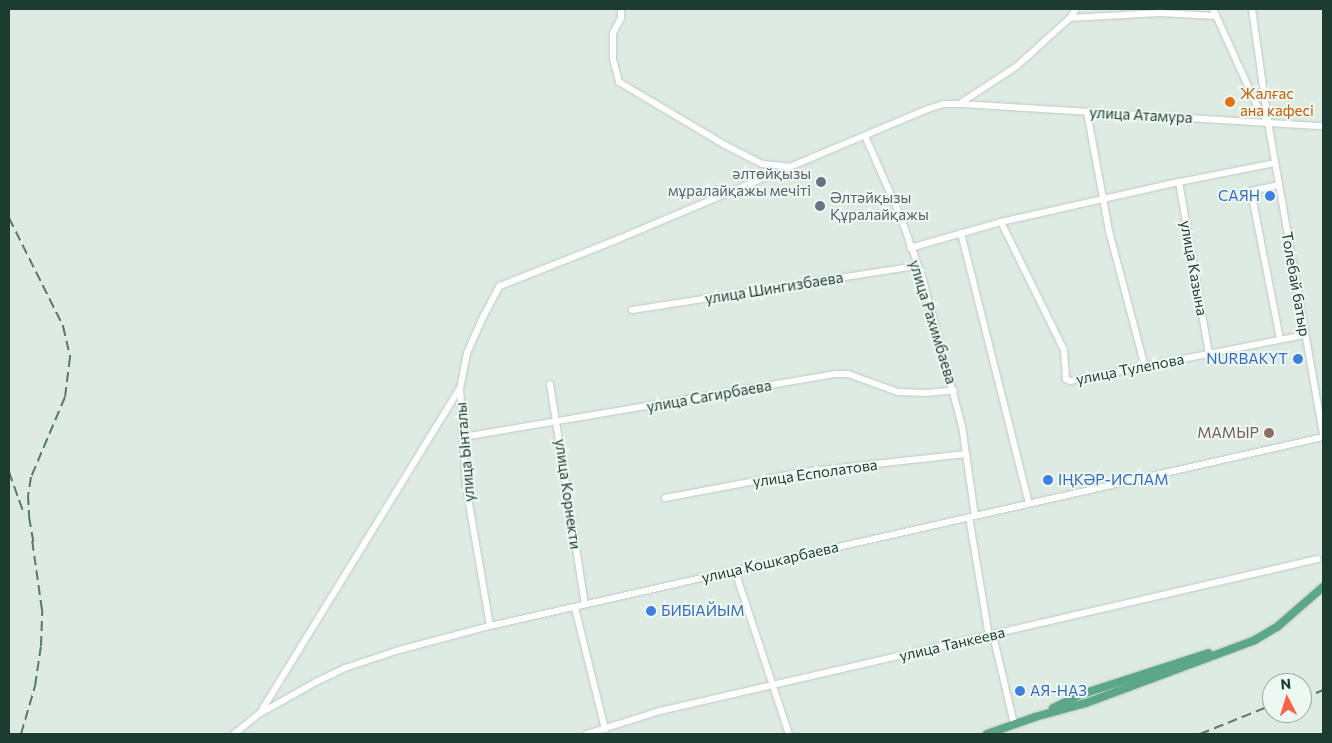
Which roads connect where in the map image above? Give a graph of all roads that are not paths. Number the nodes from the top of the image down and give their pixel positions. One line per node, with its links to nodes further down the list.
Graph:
1 (621, 9): 13 (street)
2 (1076, 9): 6 (street)
3 (1213, 9): 5 (street)
4 (1252, 9): 9 (street, Толебай батыр)
5 (1216, 16): 6 (street); 9 (street)
6 (1070, 18): 7 (street)
7 (959, 104): 8 (street, улица Атамура); 11 (street, улица Атамура)
8 (1087, 112): 9 (street, улица Атамура); 16 (street)
9 (1268, 122): 10 (street, улица Атамура); 12 (street, Толебай батыр)
10 (1323, 126)
11 (865, 136): 13 (street, улица Атамура); 19 (street, улица Рахимбаева)
12 (1275, 163): 14 (street); 15 (street, Толебай батыр)
13 (790, 166): 21 (street, улица Атамура)
14 (1179, 182): 16 (street); 25 (street, улица Казына)
15 (1279, 185): 23 (street, Толебай батыр); 24 (street)
16 (1103, 198): 17 (street); 26 (street)
17 (1002, 222): 18 (street); 26 (street, улица Тулепова)
18 (961, 233): 19 (street); 35 (street)
19 (910, 248): 20 (street, улица Рахимбаева)
20 (916, 266): 22 (street, улица Шингизбаева); 29 (street, улица Рахимбаева)
21 (500, 286): 28 (street, улица Ынталы)
22 (632, 310)
23 (1304, 335): 24 (street, улица Тулепова); 31 (street, Толебай батыр)
24 (1280, 339): 25 (street, улица Тулепова)
25 (1209, 354): 26 (street, улица Тулепова)
26 (1145, 367)
27 (550, 384): 30 (street, улица Корнекти)
28 (460, 389): 32 (street, улица Ынталы); 48 (street)
29 (954, 390): 30 (street, улица Сагирбаева); 33 (street, улица Рахимбаева)
30 (558, 422): 32 (street, улица Сагирбаева); 40 (street, улица Корнекти)
31 (1323, 436): 35 (street, улица Кошкарбаева)
32 (463, 437): 42 (street, улица Ынталы)
33 (966, 454): 34 (street, улица Есполатова); 36 (street, улица Рахимбаева)
34 (665, 498)
35 (1028, 504): 36 (street, улица Кошкарбаева)
36 (972, 516): 38 (street, улица Кошкарбаева); 43 (street, улица Рахимбаева)
37 (1318, 559): 43 (street, улица Танкеева)
38 (735, 571): 40 (street, улица Кошкарбаева); 45 (street)
39 (1323, 587): 44 (main road)
40 (585, 604): 41 (street, улица Кошкарбаева)
41 (575, 608): 42 (street, улица Кошкарбаева); 51 (street)
42 (490, 626): 48 (street, улица Кошкарбаева)
43 (991, 636): 45 (street, улица Танкеева); 50 (street, улица Рахимбаева)
44 (1233, 649): 46 (main road); 47 (main road)
45 (772, 684): 51 (street, улица Танкеева); 54 (street)
46 (1082, 694): 47 (main road); 49 (main road)
47 (1086, 703): 49 (main road)
48 (259, 714): 52 (street, улица Кошкарбаева)
49 (1035, 717): 50 (main road)
50 (1014, 724): 55 (main road)
51 (609, 730): 53 (street, улица Танкеева)
52 (234, 734)
53 (587, 734)
54 (789, 734)
55 (987, 734)

